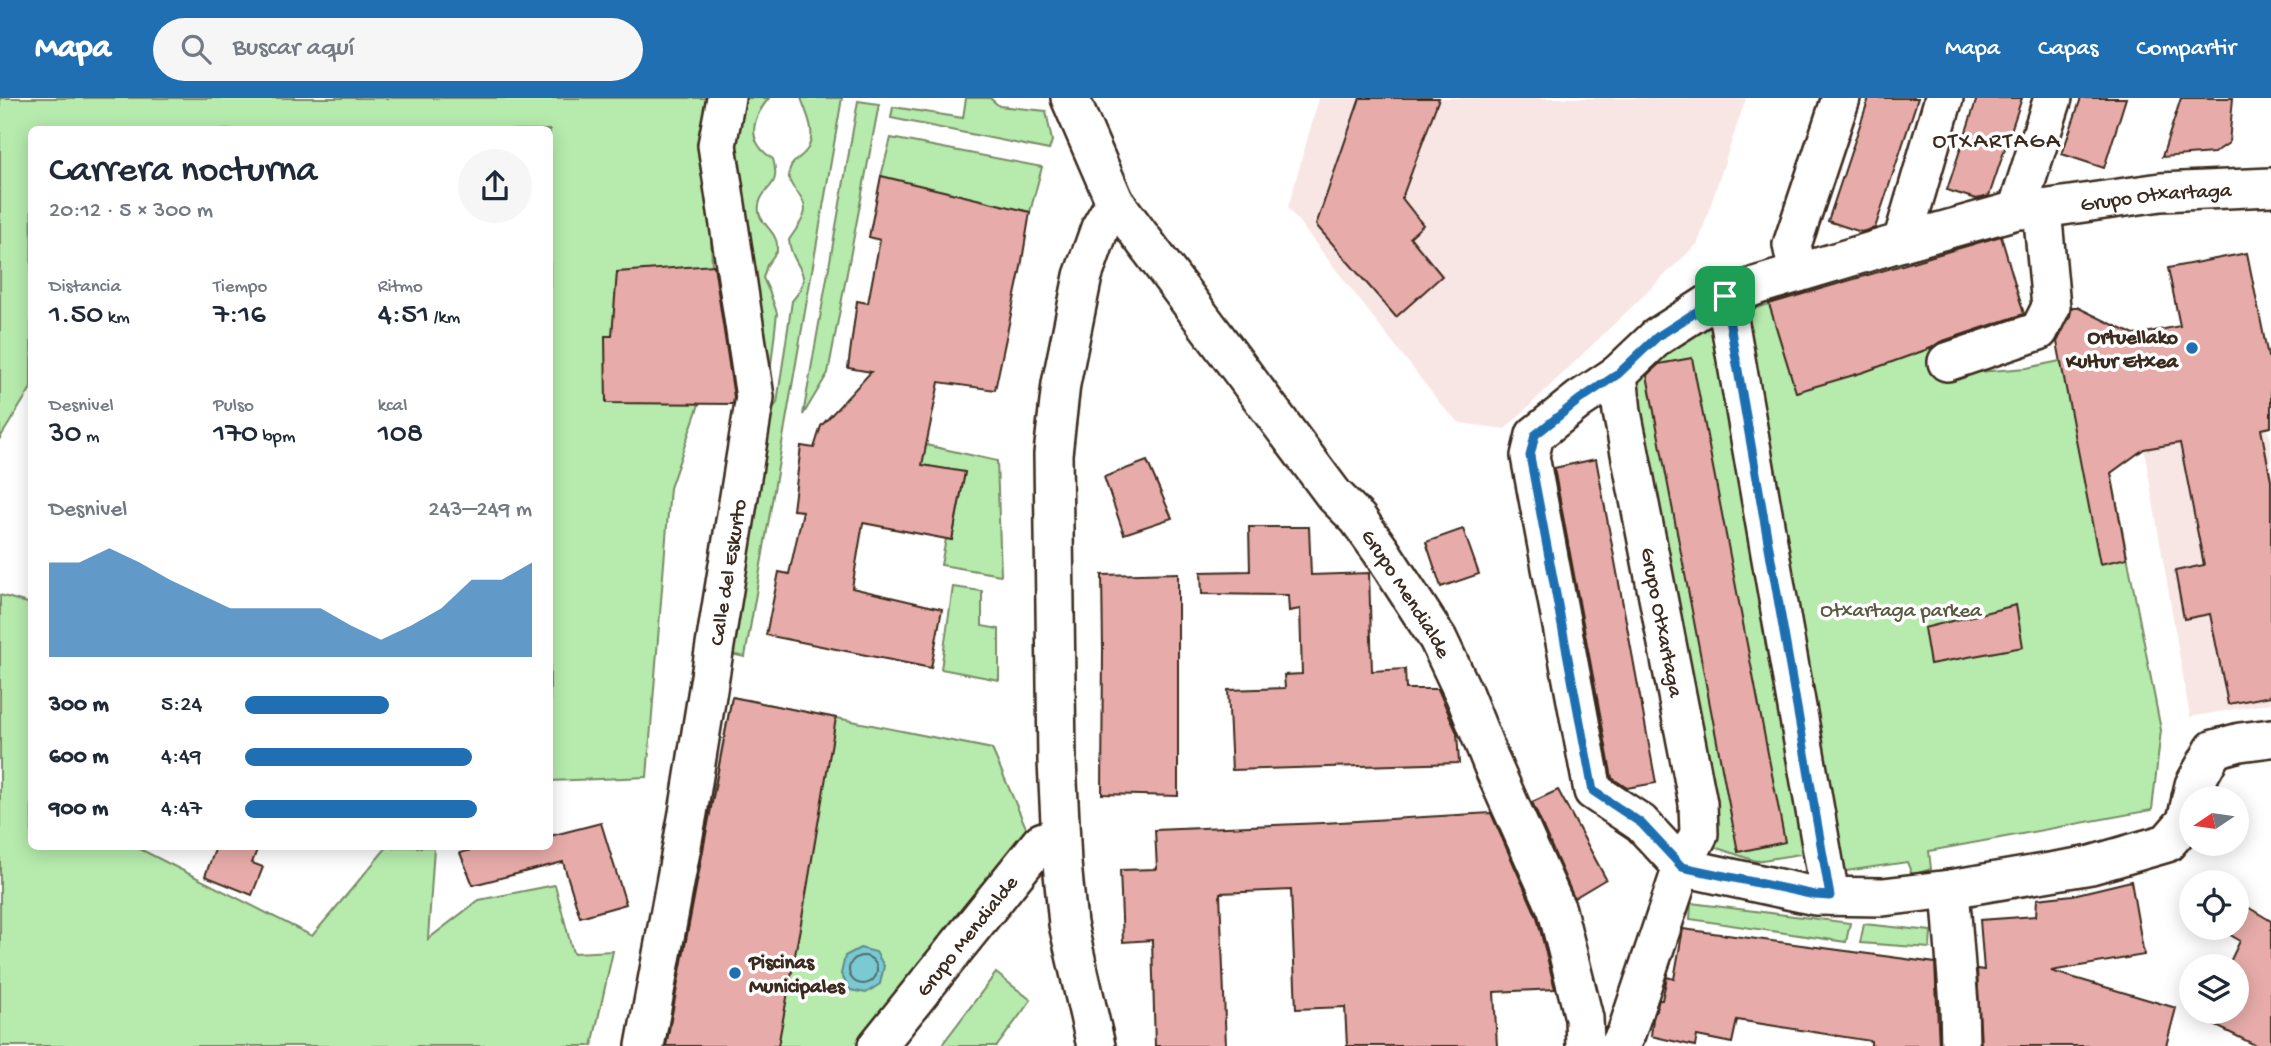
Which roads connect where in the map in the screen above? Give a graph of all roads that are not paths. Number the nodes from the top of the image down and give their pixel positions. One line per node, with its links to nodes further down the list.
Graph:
1 (726, 98): 21 (street, Calle del Eskurto)
2 (1070, 98): 7 (street, Grupo Mendialde)
3 (1841, 98): 10 (street)
4 (1944, 98): 9 (street)
5 (2053, 98): 8 (street)
6 (2271, 187): 8 (street, Grupo Otxartaga)
7 (1115, 202): 17 (street); 24 (street, Grupo Mendialde)
8 (2030, 210): 9 (street, Grupo Otxartaga); 12 (street)
9 (1902, 242): 10 (street, Grupo Otxartaga)
10 (1798, 273): 11 (street, Grupo Otxartaga)
11 (1725, 296): 13 (street, Grupo Otxartaga); 20 (street)
12 (1947, 362)
13 (1618, 374): 18 (street, Grupo Otxartaga); 18 (street, Grupo Otxartaga)
14 (2271, 738): 15 (street)
15 (2194, 786)
16 (2179, 829): 19 (street)
17 (1060, 835): 22 (street, Grupo Mendialde); 23 (street)
18 (1682, 867): 20 (street); 24 (street, Grupo Mendialde)
19 (1950, 889): 20 (street); 25 (street)
20 (1830, 896)
21 (645, 1046)
22 (877, 1046)
23 (1096, 1046)
24 (1595, 1046)
25 (1960, 1046)

